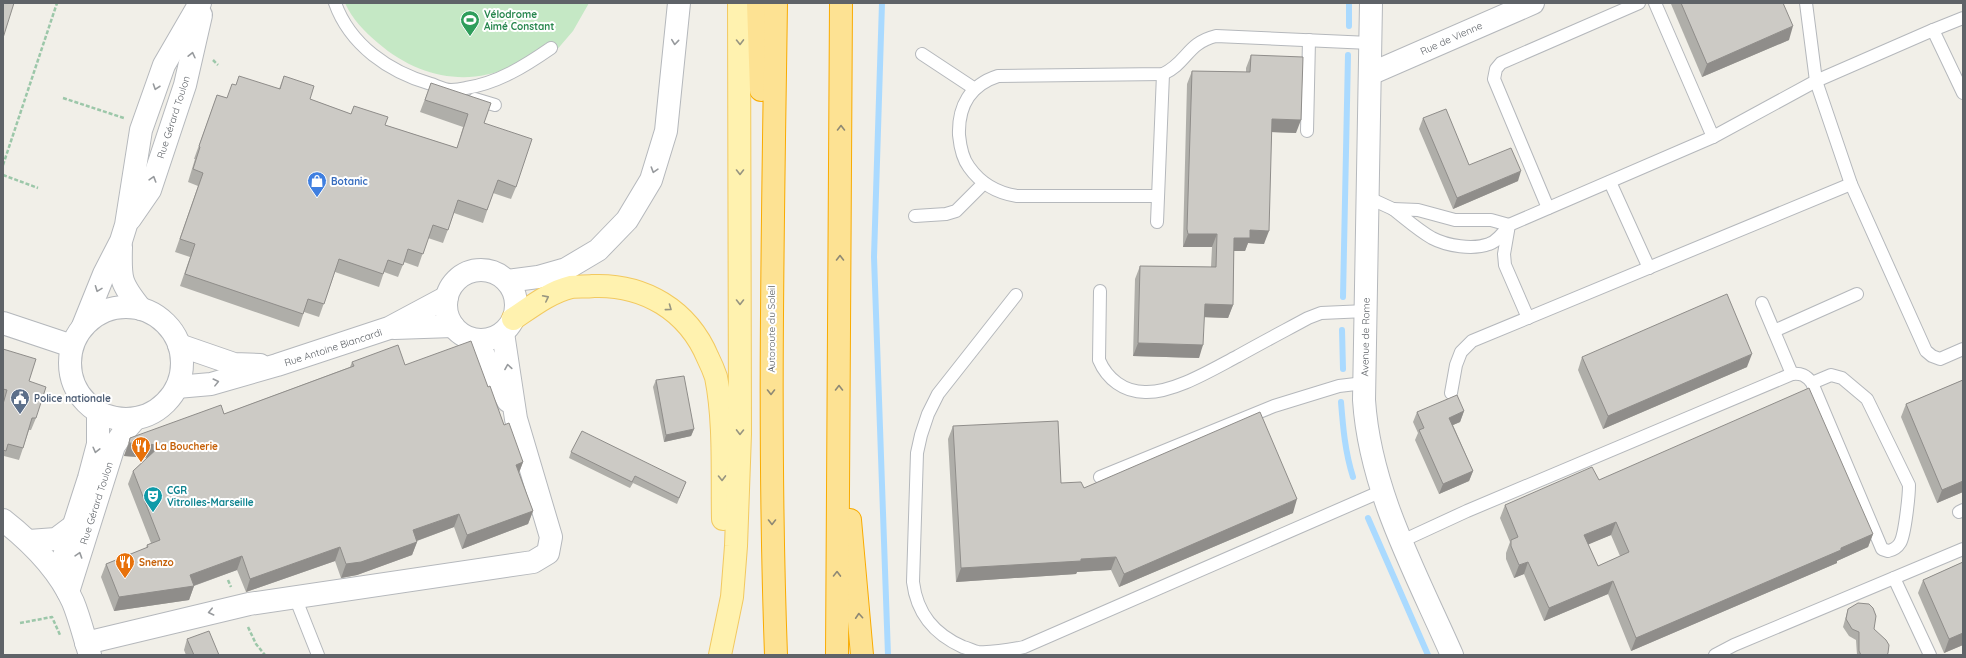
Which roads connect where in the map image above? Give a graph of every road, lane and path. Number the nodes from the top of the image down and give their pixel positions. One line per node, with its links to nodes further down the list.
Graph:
1 (57, 3): 32 (path)
2 (200, 3): 29 (street, Rue Gérard Toulon, one-way to 29)
3 (203, 3): 45 (street, Rue Gérard Toulon, one-way to 3)
4 (335, 3): 25 (lane)
5 (679, 3): 47 (street, one-way to 47)
6 (739, 3): 90 (main road, one-way to 90)
7 (758, 3): 62 (highway)
8 (776, 3): 62 (highway, Autoroute du Soleil)
9 (841, 3): 76 (highway, one-way to 9)
10 (1371, 3): 18 (street, Avenue de Rome)
11 (1533, 3): 22 (street, Rue de Vienne)
12 (1639, 3): 40 (lane)
13 (1655, 3): 31 (lane)
14 (1806, 3): 23 (lane)
15 (1963, 18): 16 (lane)
16 (1933, 30): 23 (lane); 26 (lane)
17 (1309, 40): 18 (lane); 21 (lane); 30 (lane)
18 (1370, 43): 22 (street, Avenue de Rome)
19 (551, 48): 25 (lane)
20 (922, 54): 24 (lane)
21 (1163, 74): 24 (lane); 38 (lane)
22 (1370, 74): 39 (street, Avenue de Rome)
23 (1816, 81): 31 (lane); 36 (lane)
24 (975, 89): 35 (lane)
25 (451, 90): 28 (lane)
26 (1963, 94)
27 (63, 98): 29 (path)
28 (495, 105)
29 (141, 130): 45 (street, Rue Gérard Toulon)
30 (1307, 131)
31 (1713, 137): 34 (lane)
32 (3, 166)
33 (3, 175): 37 (path)
34 (1610, 182): 40 (lane); 46 (lane)
35 (984, 183): 38 (lane); 42 (lane)
36 (1851, 184): 46 (lane); 66 (lane)
37 (38, 188)
38 (1158, 196): 43 (lane)
39 (1367, 197): 41 (lane); 54 (street, Avenue de Rome)
40 (1548, 208): 44 (lane)
41 (1393, 209): 44 (lane); 44 (lane)
42 (915, 216)
43 (1157, 222)
44 (1509, 225): 55 (lane)
45 (124, 233): 53 (street, Rue Gérard Toulon); 57 (street, Rue Gérard Toulon, one-way to 57)
46 (1649, 268): 55 (lane)
47 (507, 281): 51 (street); 59 (street)
48 (1100, 291): 54 (lane)
49 (1857, 294): 61 (lane)
50 (1016, 295): 78 (lane)
51 (447, 297): 58 (street); 60 (street, Rue Antoine Biancardi)
52 (1762, 303): 61 (lane)
53 (141, 309): 57 (street); 64 (street)
54 (1366, 311): 70 (street, Avenue de Rome)
55 (1528, 318): 72 (lane)
56 (3, 323): 65 (street)
57 (82, 326): 65 (street)
58 (452, 326): 60 (street, Rue Antoine Biancardi); 63 (street)
59 (508, 326): 63 (street); 75 (street, one-way to 59); 90 (main road, one-way to 90)
60 (389, 328): 67 (street, Rue Antoine Biancardi)
61 (1774, 330): 68 (lane)
62 (771, 333): 91 (highway, Autoroute du Soleil, one-way to 91)
63 (476, 340): 75 (street)
64 (179, 345): 67 (street, Rue Antoine Biancardi); 71 (street)
65 (72, 346): 73 (street)
66 (1963, 349)
67 (277, 365): 71 (street, Rue Antoine Biancardi, one-way to 67)
68 (1792, 374): 69 (lane); 82 (lane)
69 (1812, 382): 69 (lane)
70 (1364, 383): 77 (lane); 78 (street, Avenue de Rome)
71 (177, 387): 74 (street)
72 (1452, 394)
73 (98, 412): 74 (street); 80 (street, Rue Gérard Toulon, one-way to 80)
74 (135, 419): 85 (street, Rue Gérard Toulon, one-way to 74)
75 (516, 419): 86 (street)
76 (839, 427): 92 (highway, one-way to 76); 93 (highway, one-way to 76)
77 (1100, 477)
78 (1382, 492): 82 (street, Avenue de Rome)
79 (3, 520): 81 (street)
80 (72, 527): 81 (street, Rue Gérard Toulon); 85 (street, Rue Gérard Toulon)
81 (29, 541): 85 (street)
82 (1402, 541): 94 (street, Avenue de Rome)
83 (1963, 549): 84 (lane)
84 (1894, 578): 95 (lane); 96 (lane)
85 (63, 584): 88 (street)
86 (295, 597): 88 (street, one-way to 88); 89 (lane)
87 (20, 623): 88 (path)
88 (86, 642)
89 (318, 655)
90 (718, 655)
91 (776, 655)
92 (837, 655)
93 (862, 655)
94 (1452, 655)
95 (1715, 655)
96 (1930, 655)

